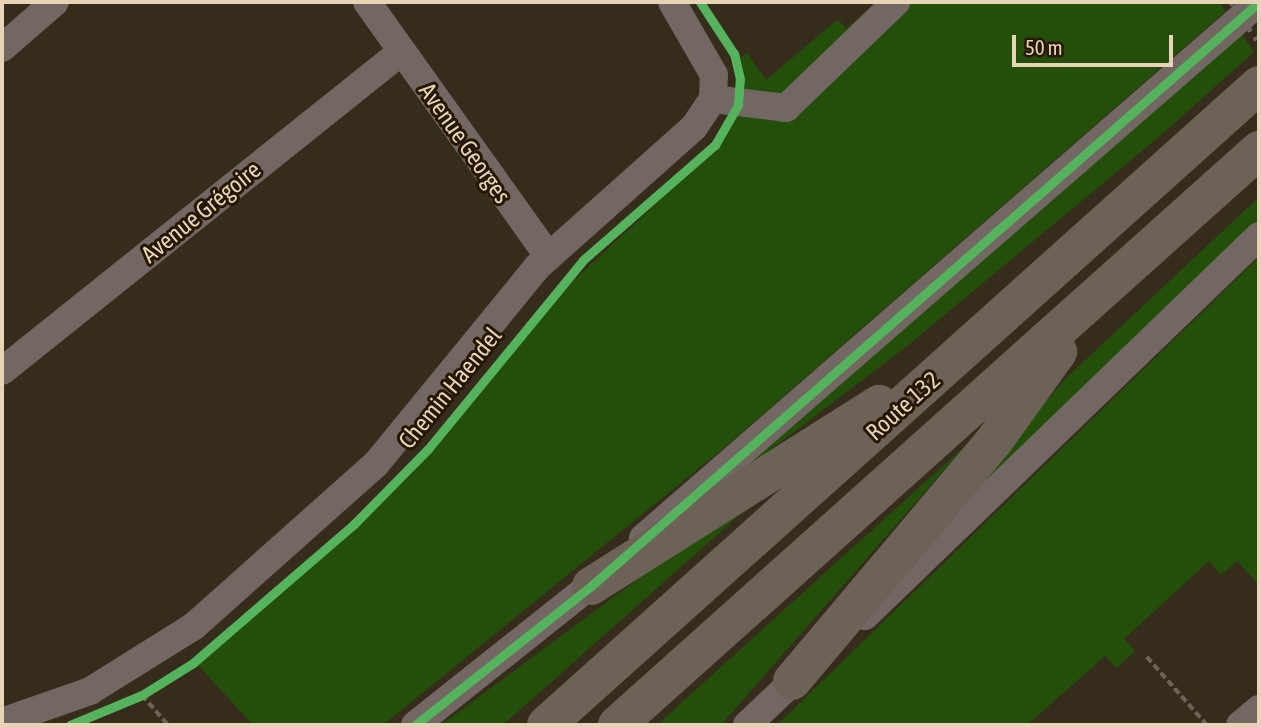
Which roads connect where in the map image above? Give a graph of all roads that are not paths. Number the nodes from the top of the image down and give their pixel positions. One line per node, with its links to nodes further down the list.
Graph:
1 (55, 2): 6 (street)
2 (367, 2): 7 (street, Avenue Georges)
3 (672, 2): 9 (street)
4 (896, 2): 9 (street)
5 (1258, 2): 16 (street)
6 (2, 48)
7 (401, 52): 12 (street, Avenue Georges); 15 (street, Avenue Grégoire)
8 (1259, 85): 14 (highway, Route 132)
9 (713, 99): 12 (street, Chemin Haendel)
10 (1259, 150): 13 (highway, Route 132)
11 (1259, 236): 17 (street)
12 (548, 256): 19 (street, Chemin Haendel)
13 (1103, 291): 17 (highway); 22 (highway, Route 132)
14 (958, 356): 16 (highway); 21 (highway, Route 132)
15 (2, 371)
16 (591, 586): 20 (street)
17 (792, 681): 23 (street)
18 (1259, 709): 24 (street)
19 (10, 722)
20 (415, 725)
21 (546, 725)
22 (617, 725)
23 (747, 725)
24 (1240, 725)

